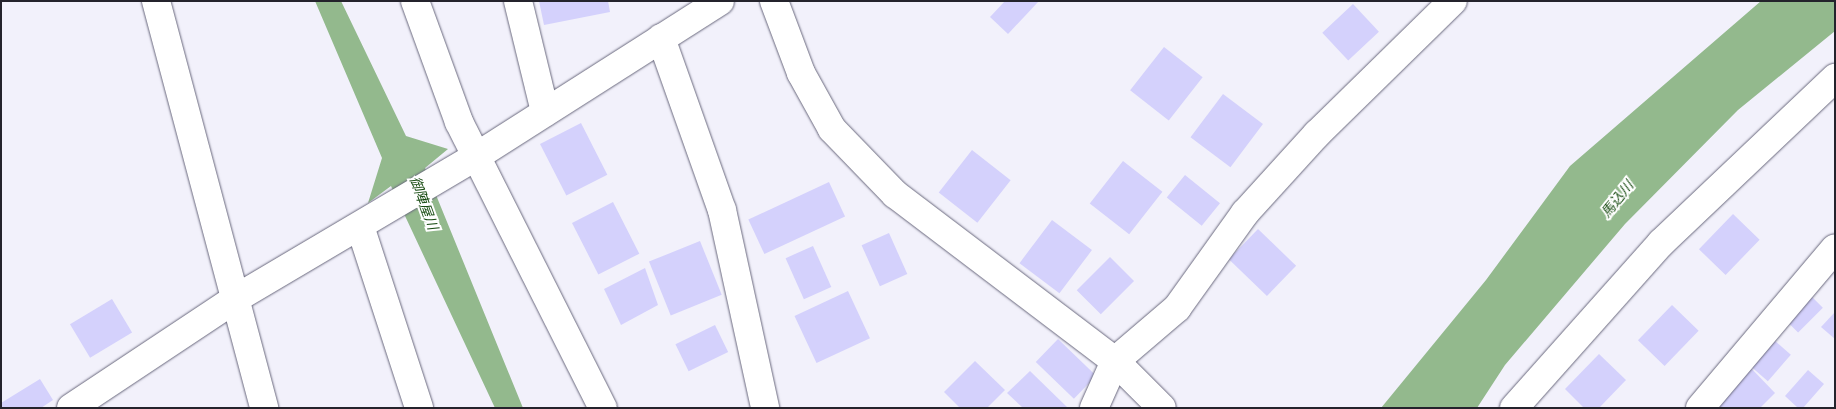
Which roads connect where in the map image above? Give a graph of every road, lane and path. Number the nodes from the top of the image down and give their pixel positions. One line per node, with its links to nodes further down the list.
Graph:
1 (156, 1): 13 (street)
2 (415, 1): 10 (street)
3 (518, 1): 9 (street)
4 (720, 1): 7 (street)
5 (774, 1): 14 (street)
6 (1453, 1): 14 (street)
7 (661, 38): 9 (street); 19 (street)
8 (1835, 78): 22 (street)
9 (545, 112): 10 (street)
10 (471, 160): 11 (street); 18 (street)
11 (366, 222): 13 (street); 17 (street)
12 (1835, 248): 23 (street)
13 (235, 299): 15 (street); 16 (street)
14 (1115, 361): 20 (street); 21 (street)
15 (71, 408)
16 (264, 408)
17 (419, 408)
18 (603, 408)
19 (765, 408)
20 (1094, 408)
21 (1162, 408)
22 (1514, 408)
23 (1700, 408)

